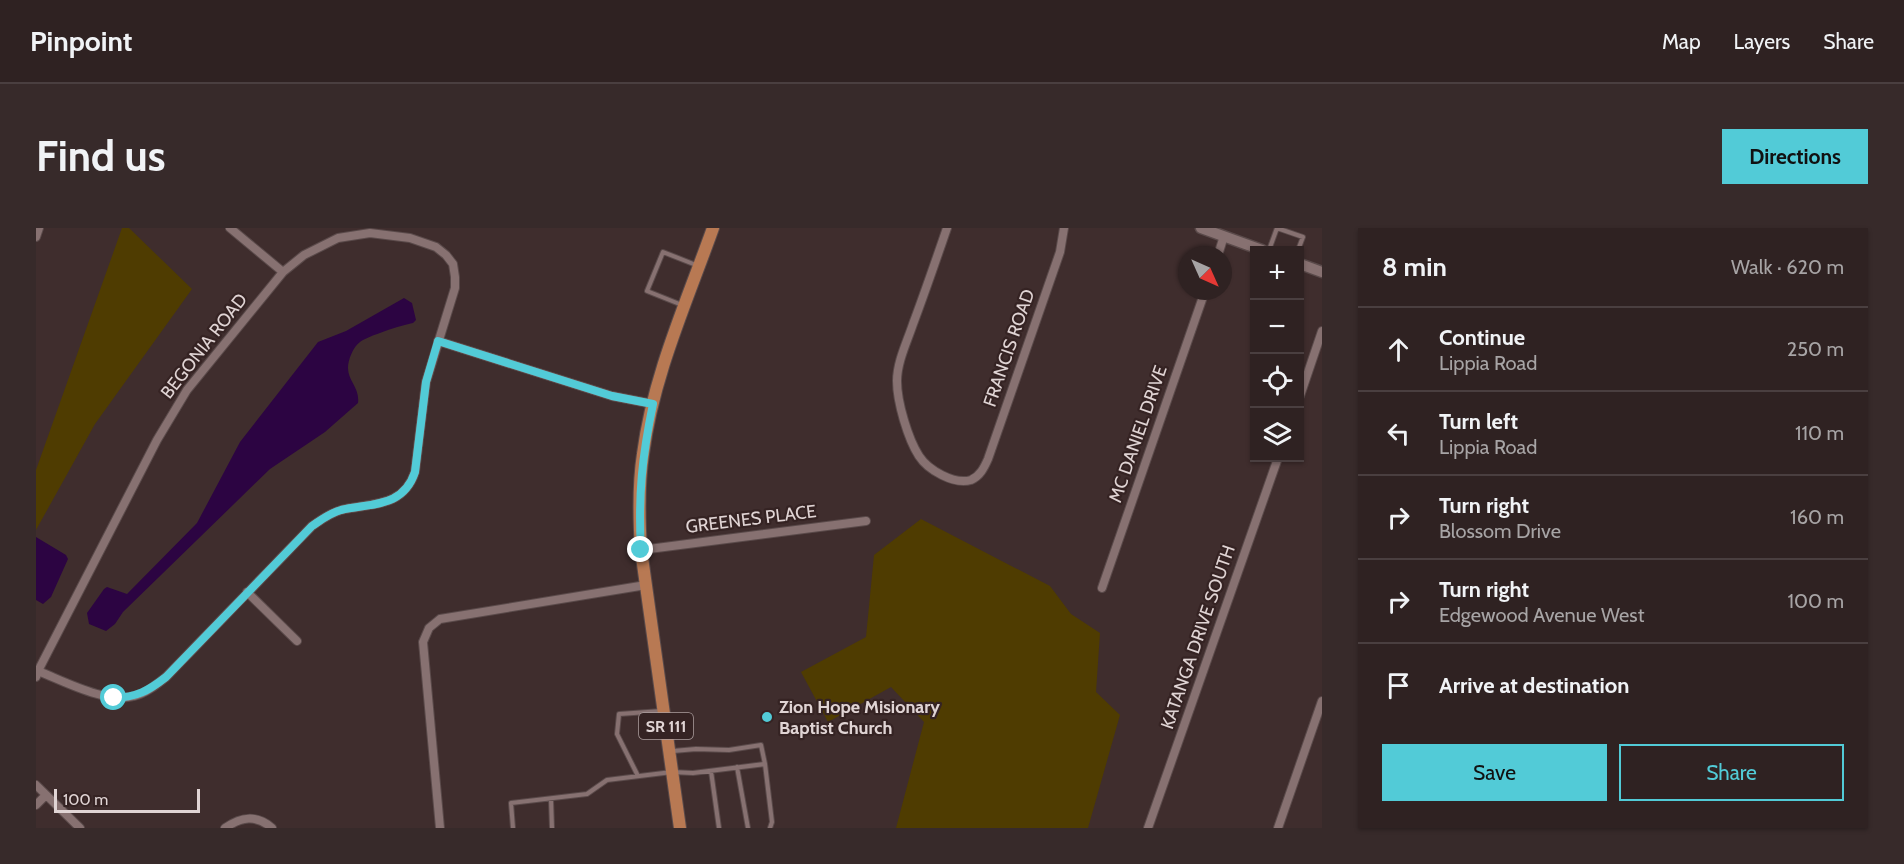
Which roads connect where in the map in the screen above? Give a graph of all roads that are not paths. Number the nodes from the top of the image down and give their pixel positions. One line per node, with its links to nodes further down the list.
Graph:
1 (39, 228): 9 (street)
2 (230, 228): 16 (street)
3 (713, 228): 14 (main road, SR 111)
4 (947, 228): 5 (street, FRANCIS ROAD)
5 (1064, 228)
6 (1201, 228): 8 (street)
7 (1277, 228): 12 (lane); 13 (lane)
8 (1224, 236): 10 (street); 11 (street)
9 (36, 237)
10 (1221, 246)
11 (1251, 246)
12 (1270, 246)
13 (1300, 246)
14 (700, 266): 19 (main road, SR 111); 19 (lane)
15 (1304, 266): 17 (street)
16 (283, 272): 21 (street, BEGONIA ROAD); 31 (street, BEGONIA ROAD)
17 (1322, 272)
18 (1202, 300): 28 (street, MC DANIEL DRIVE)
19 (685, 306): 23 (main road, SR 111)
20 (1322, 332): 22 (street)
21 (438, 341): 23 (street); 29 (street)
22 (1304, 382)
23 (653, 404): 26 (main road, SR 111)
24 (1277, 462): 54 (street, KATANGA DRIVE SOUTH)
25 (866, 521): 26 (street, GREENES PLACE)
26 (641, 550): 27 (main road, SR 111)
27 (646, 585): 33 (main road, SR 111); 47 (street)
28 (1102, 588)
29 (247, 592): 30 (street); 31 (street)
30 (297, 640)
31 (37, 674)
32 (1322, 701): 55 (street)
33 (664, 711): 34 (main road, SR 111); 39 (lane)
34 (670, 751): 35 (lane); 38 (main road, SR 111)
35 (765, 764): 36 (lane); 53 (lane)
36 (737, 767): 37 (lane); 52 (lane)
37 (711, 771): 38 (lane); 51 (lane)
38 (672, 772): 39 (lane); 50 (main road, SR 111)
39 (638, 776): 42 (lane)
40 (36, 785): 41 (street)
41 (46, 795): 43 (street); 44 (street)
42 (551, 798): 48 (lane); 49 (lane)
43 (36, 805)
44 (80, 828)
45 (225, 828): 46 (street)
46 (272, 828)
47 (440, 828)
48 (513, 828)
49 (552, 828)
50 (680, 828)
51 (719, 828)
52 (748, 828)
53 (770, 828)
54 (1148, 828)
55 (1278, 828)

